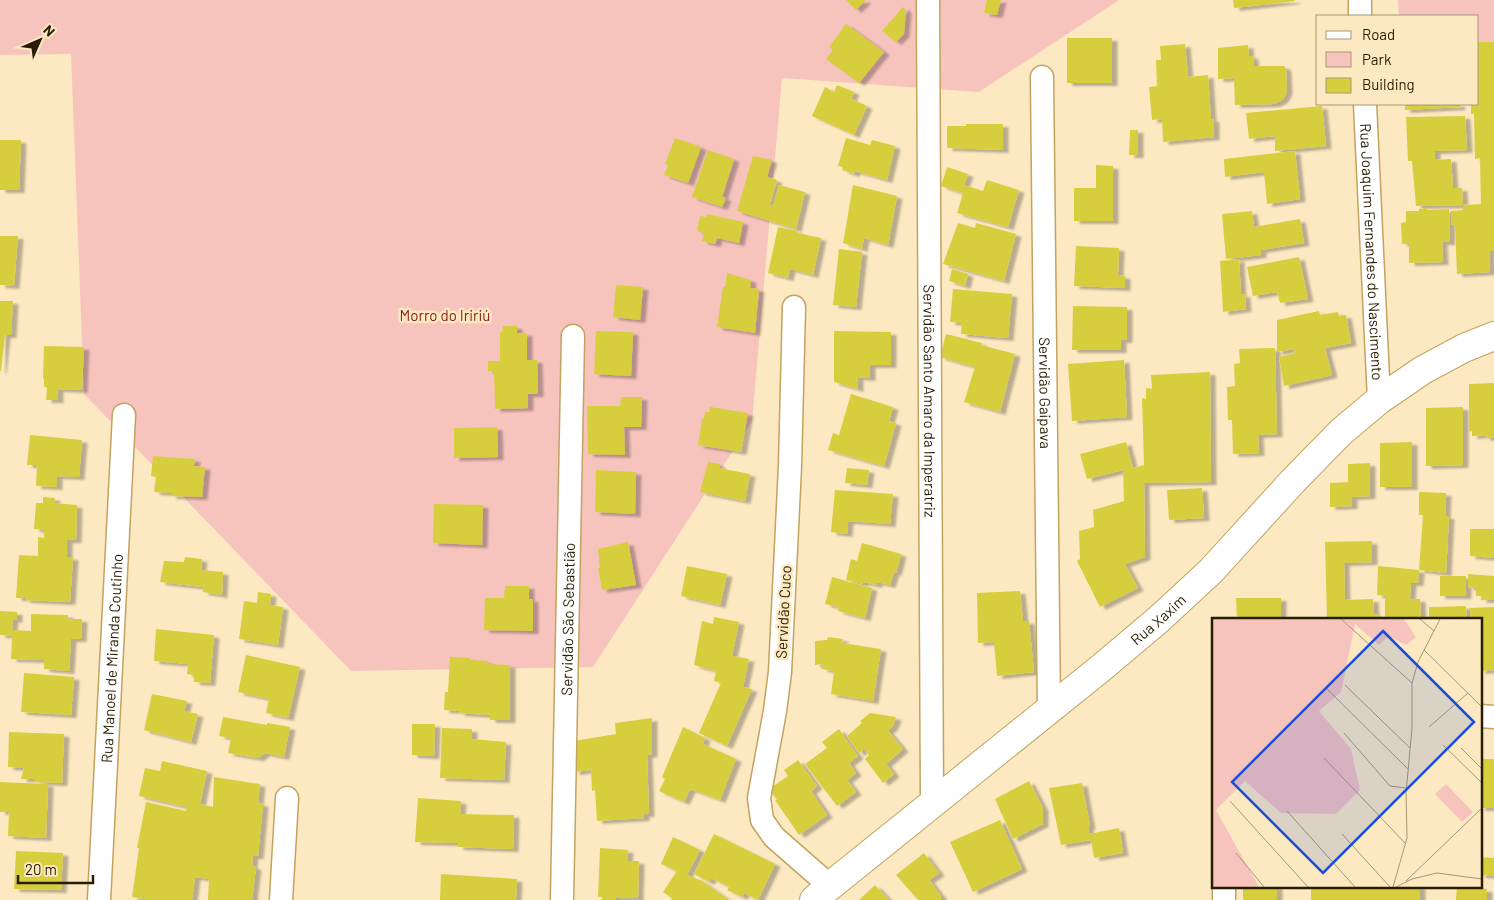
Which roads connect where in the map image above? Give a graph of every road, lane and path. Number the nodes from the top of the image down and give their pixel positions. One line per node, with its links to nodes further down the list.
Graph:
1 (928, 0): 13 (street, Servidão Santo Amaro da Imperatriz)
2 (1360, 0): 3 (street)
3 (1360, 15)
4 (1042, 77): 11 (street, Servidão Gaipava)
5 (1365, 105): 9 (street, Rua Joaquim Fernandes do Nascimento)
6 (794, 307): 14 (street, Servidão Cuco)
7 (573, 336): 17 (street, Servidão São Sebastião)
8 (1494, 336): 9 (street, Rua Xaxim)
9 (1379, 400): 11 (street, Rua Xaxim)
10 (124, 415): 15 (street, Rua Manoel de Miranda Coutinho)
11 (1049, 710): 13 (street, Rua Xaxim)
12 (287, 798): 16 (street)
13 (932, 802): 14 (street, Rua Xaxim)
14 (822, 893)
15 (99, 900)
16 (281, 900)
17 (562, 900)

